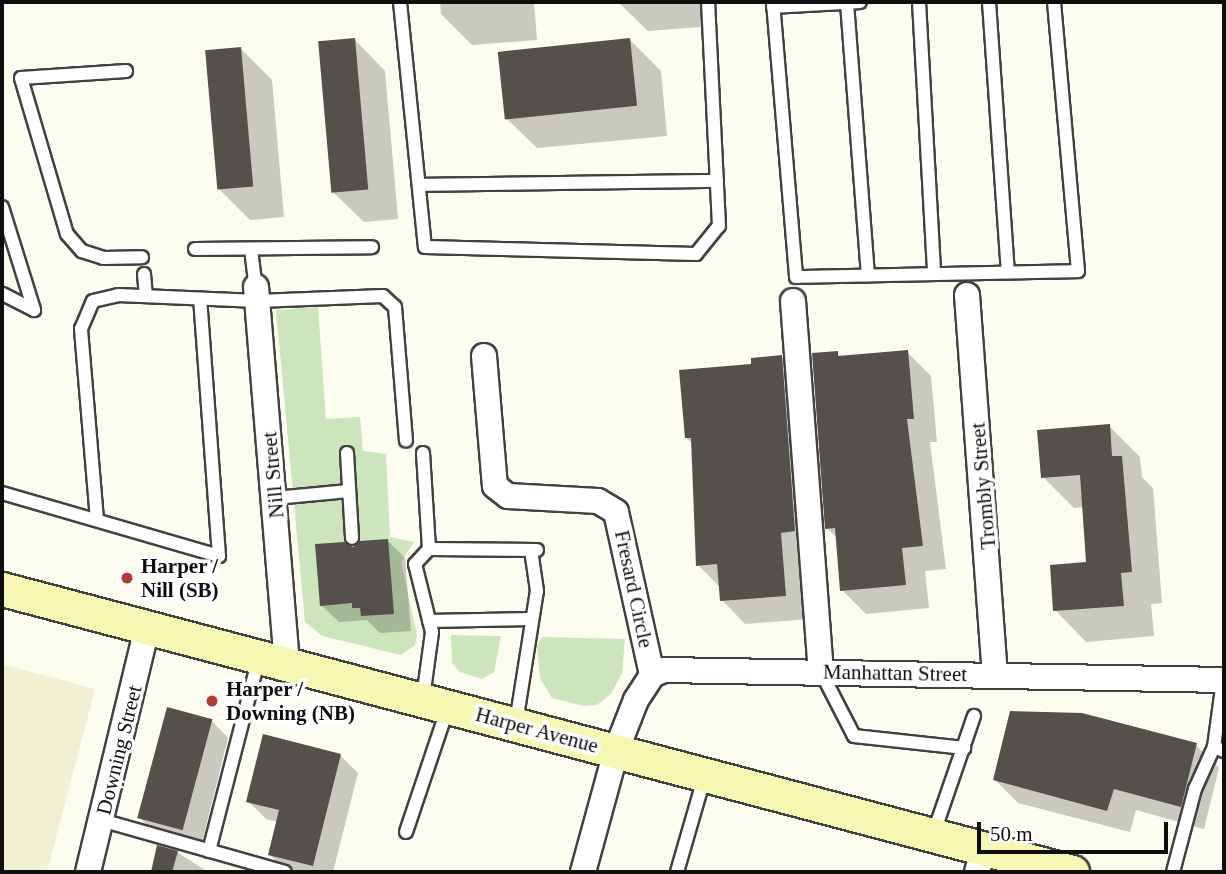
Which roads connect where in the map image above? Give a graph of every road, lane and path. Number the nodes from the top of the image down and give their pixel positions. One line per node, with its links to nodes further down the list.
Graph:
1 (400, 2): 11 (lane)
2 (708, 2): 10 (lane)
3 (860, 2): 7 (lane)
4 (919, 2): 19 (lane)
5 (989, 2): 17 (lane)
6 (1054, 2): 17 (lane)
7 (847, 3): 8 (lane); 20 (lane)
8 (773, 5): 21 (lane)
9 (126, 71): 16 (lane)
10 (717, 181): 11 (lane); 11 (lane)
11 (419, 185)
12 (2, 207): 22 (lane)
13 (372, 247): 14 (lane)
14 (251, 249): 15 (lane); 23 (lane)
15 (195, 250)
16 (142, 257)
17 (1008, 272): 19 (lane)
18 (144, 274): 24 (lane)
19 (933, 274): 20 (lane)
20 (868, 275): 21 (lane)
21 (794, 289): 42 (street)
22 (2, 294)
23 (257, 294): 26 (lane); 28 (lane); 33 (street, Nill Street)
24 (146, 295): 26 (lane); 34 (lane)
25 (967, 295): 44 (street, Trombly Street)
26 (200, 299): 34 (lane)
27 (484, 356): 43 (street, Fresard Circle)
28 (406, 441)
29 (346, 453): 31 (lane)
30 (423, 453): 36 (lane)
31 (349, 491): 33 (lane); 35 (lane)
32 (2, 493): 34 (lane)
33 (275, 498): 41 (street, Nill Street)
34 (97, 520)
35 (352, 538)
36 (429, 549): 38 (lane); 39 (lane)
37 (2, 589): 40 (main road, Harper Avenue)
38 (531, 619): 39 (lane); 48 (lane)
39 (429, 621): 46 (lane)
40 (147, 628): 41 (main road, Harper Avenue); 53 (street, Downing Street)
41 (273, 660): 46 (main road, Harper Avenue); 56 (lane)
42 (821, 672): 43 (street, Manhattan Street); 44 (street, Manhattan Street); 49 (lane)
43 (652, 675): 51 (street)
44 (996, 676): 45 (street, Manhattan Street)
45 (1224, 680): 50 (lane)
46 (435, 703): 48 (main road, Harper Avenue); 54 (lane)
47 (974, 716): 49 (lane)
48 (516, 724): 51 (main road, Harper Avenue)
49 (964, 748): 55 (lane)
50 (1219, 749): 63 (lane)
51 (616, 751): 52 (main road, Harper Avenue); 60 (street)
52 (705, 774): 55 (main road, Harper Avenue); 61 (lane)
53 (101, 821): 56 (lane); 58 (street, Downing Street)
54 (406, 832)
55 (933, 835): 57 (main road, Harper Avenue)
56 (209, 851): 59 (lane)
57 (980, 861): 62 (main road, Harper Avenue)
58 (88, 872)
59 (285, 872)
60 (583, 872)
61 (677, 872)
62 (1072, 872)
63 (1173, 872)

